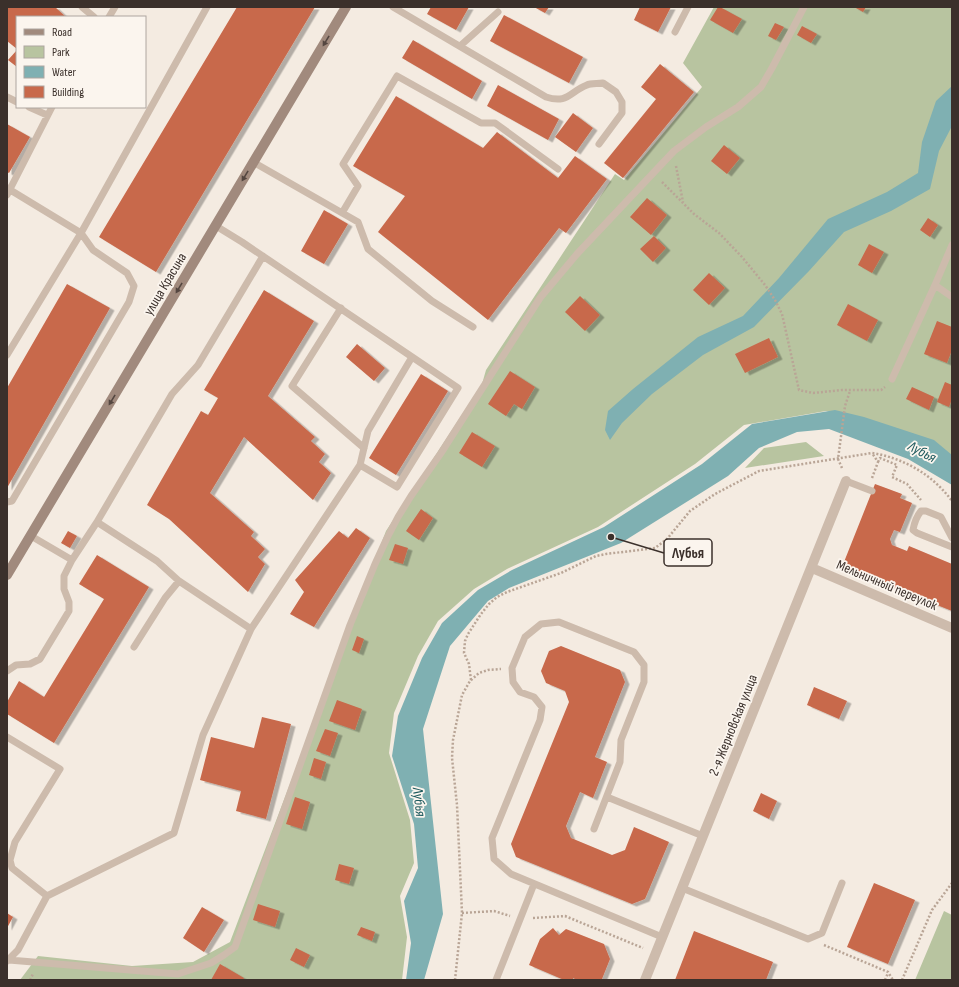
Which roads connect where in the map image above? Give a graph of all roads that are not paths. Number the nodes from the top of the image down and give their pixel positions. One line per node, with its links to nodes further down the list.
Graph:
1 (82, 7): 9 (lane)
2 (115, 7): 10 (lane)
3 (207, 7): 24 (lane)
4 (346, 7): 19 (main road, улица Красина, one-way to 19)
5 (393, 7): 12 (lane)
6 (688, 7): 11 (lane)
7 (804, 7): 61 (lane)
8 (498, 12): 12 (lane)
9 (93, 16)
10 (109, 16)
11 (675, 32)
12 (460, 46): 18 (lane)
13 (7, 97): 14 (lane)
14 (16, 102)
15 (31, 108): 17 (lane)
16 (51, 108): 17 (lane)
17 (47, 115): 21 (lane)
18 (599, 144)
19 (253, 162): 22 (lane); 23 (main road, улица Красина, one-way to 23)
20 (558, 169): 22 (lane)
21 (8, 191): 24 (lane)
22 (342, 213): 30 (lane)
23 (216, 226): 26 (lane); 40 (main road, улица Красина, one-way to 40)
24 (81, 233): 31 (lane); 38 (lane)
25 (952, 245): 27 (lane)
26 (263, 256): 29 (lane); 39 (lane)
27 (935, 285): 28 (lane); 33 (lane)
28 (952, 297)
29 (341, 308): 32 (lane); 34 (lane)
30 (473, 327)
31 (7, 355)
32 (412, 357): 34 (lane); 35 (lane)
33 (892, 379)
34 (364, 448): 35 (lane)
35 (360, 465): 48 (lane)
36 (846, 481): 37 (lane); 44 (street, 2-я Жерновская улица)
37 (870, 491)
38 (7, 502)
39 (97, 522): 43 (lane); 46 (lane)
40 (31, 536): 43 (lane); 45 (main road, улица Красина)
41 (952, 538): 42 (lane)
42 (952, 547)
43 (72, 560): 50 (lane)
44 (812, 568): 47 (street, Мельничный переулок); 54 (street, 2-я Жерновская улица)
45 (7, 575)
46 (179, 580): 48 (lane); 49 (lane)
47 (952, 628)
48 (251, 629): 58 (lane)
49 (134, 647)
50 (7, 671)
51 (7, 737): 58 (lane)
52 (607, 797): 53 (lane); 54 (lane); 56 (lane)
53 (594, 829)
54 (703, 836): 57 (street, 2-я Жерновская улица)
55 (842, 883): 57 (lane)
56 (534, 884): 59 (lane); 62 (lane)
57 (682, 888): 59 (street, 2-я Жерновская улица)
58 (47, 896): 60 (lane)
59 (662, 937): 63 (street, 2-я Жерновская улица)
60 (8, 960): 61 (lane)
61 (158, 977)
62 (496, 980)
63 (645, 980)

